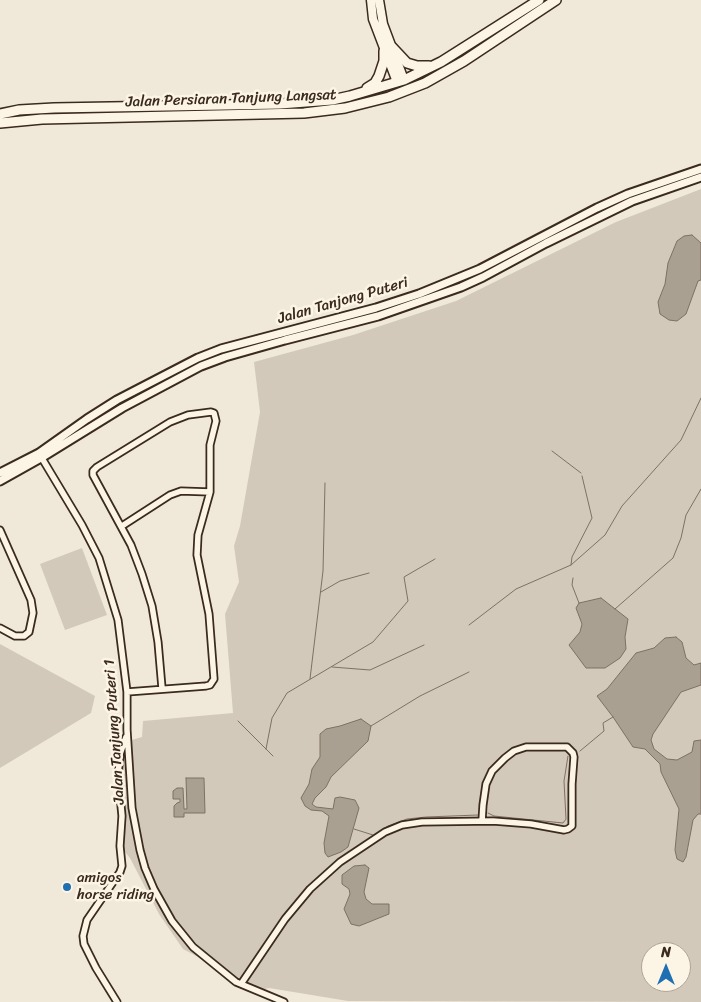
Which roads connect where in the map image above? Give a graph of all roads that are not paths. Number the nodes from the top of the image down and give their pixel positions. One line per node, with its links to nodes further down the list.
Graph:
1 (371, 0): 5 (main road)
2 (379, 0): 5 (main road)
3 (539, 0): 6 (main road, Jalan Persiaran Tanjung Langsat)
4 (556, 0): 7 (main road, Jalan Persiaran Tanjung Langsat)
5 (388, 49): 6 (main road); 8 (main road); 9 (main road)
6 (449, 58): 8 (main road, Jalan Persiaran Tanjung Langsat)
7 (447, 71): 8 (main road); 10 (main road, Jalan Persiaran Tanjung Langsat)
8 (401, 82): 9 (main road, Jalan Persiaran Tanjung Langsat); 10 (main road)
9 (350, 96): 11 (main road, Jalan Persiaran Tanjung Langsat)
10 (364, 104): 12 (main road, Jalan Persiaran Tanjung Langsat)
11 (0, 114)
12 (0, 124)
13 (701, 169): 15 (street, Jalan Tanjong Puteri)
14 (701, 176): 16 (street, Jalan Tanjong Puteri)
15 (628, 194): 16 (street); 17 (street, Jalan Tanjong Puteri)
16 (632, 201): 17 (street, Jalan Tanjong Puteri)
17 (40, 456): 18 (street, Jalan Tanjong Puteri); 19 (street, Jalan Tanjong Puteri); 25 (street, Jalan Tanjung Puteri 1)
18 (0, 473)
19 (0, 480)
20 (210, 492): 21 (street); 21 (street); 24 (street)
21 (122, 526): 24 (street)
22 (0, 530): 23 (street)
23 (0, 628)
24 (162, 688): 25 (street)
25 (127, 692): 26 (street, Jalan Tanjung Puteri 1)
26 (127, 730): 28 (street, Jalan Tanjung Puteri 1); 29 (street)
27 (482, 821): 27 (street); 28 (street)
28 (241, 984): 30 (street, Jalan Tanjung Puteri 1)
29 (117, 1002)
30 (284, 1002)

